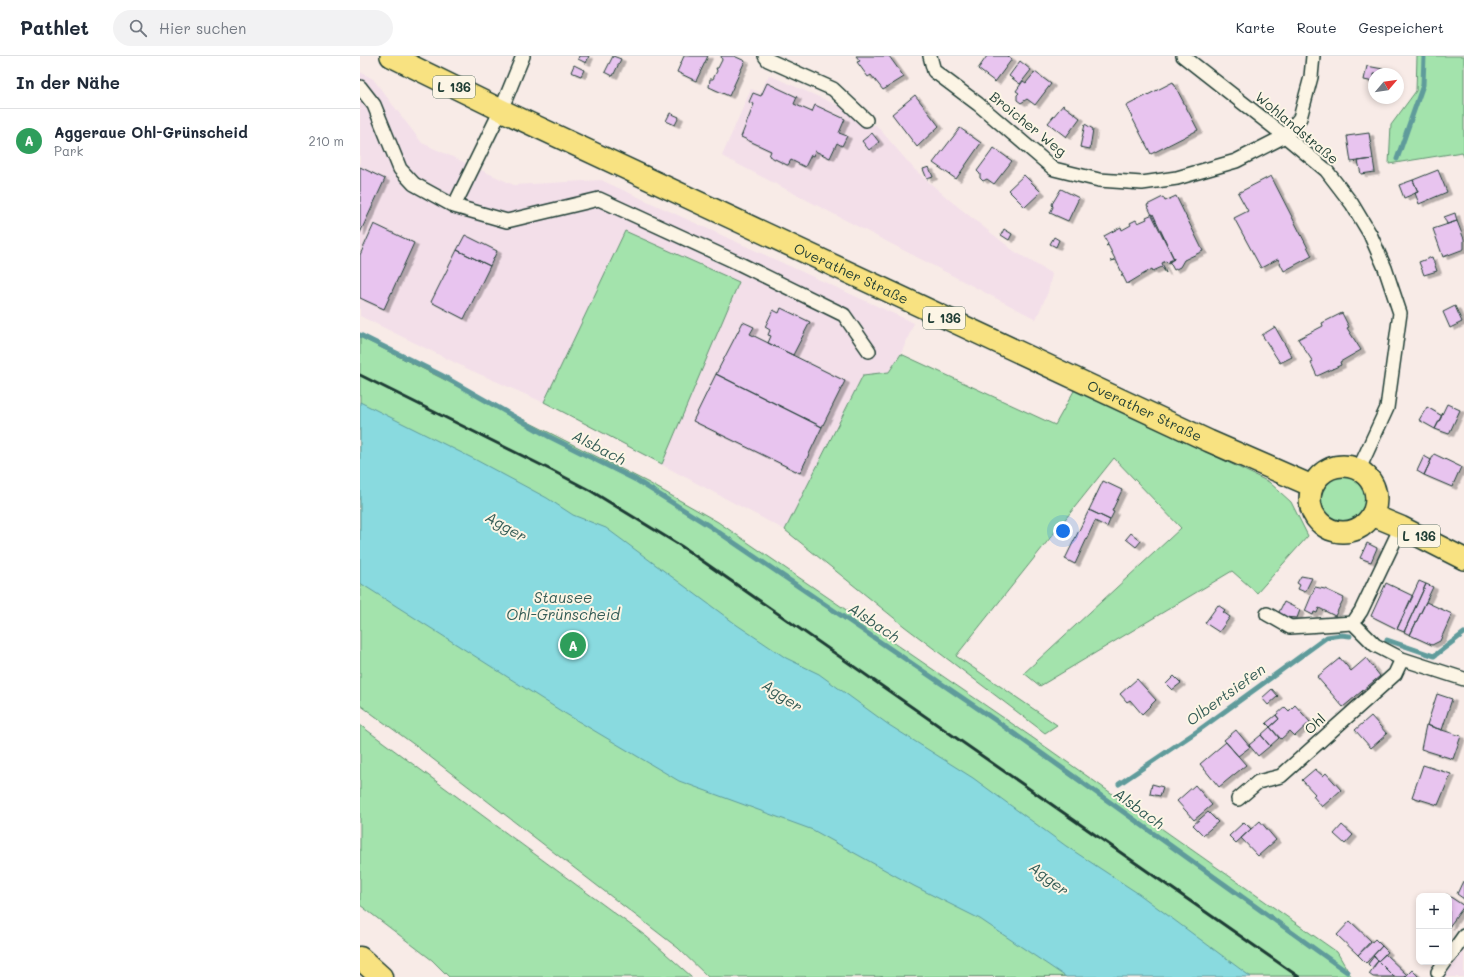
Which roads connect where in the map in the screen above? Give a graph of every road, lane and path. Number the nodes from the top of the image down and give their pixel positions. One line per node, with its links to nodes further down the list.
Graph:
1 (391, 56): 8 (main road, Overather Straße / L 136)
2 (523, 56): 8 (street)
3 (765, 56): 9 (street)
4 (930, 56): 10 (street, Broicher Weg)
5 (1183, 56): 10 (street, Wohlandstraße)
6 (1313, 56): 10 (street)
7 (360, 87): 11 (street)
8 (501, 110): 11 (street); 14 (main road, Overather Straße / L 136)
9 (866, 120)
10 (1285, 136): 13 (street, Wohlandstraße)
11 (454, 206): 12 (street)
12 (869, 351)
13 (1359, 469): 14 (main road); 15 (main road)
14 (1312, 486): 15 (main road)
15 (1372, 515): 16 (main road, L 136)
16 (1401, 527): 17 (main road, L 136); 19 (street)
17 (1464, 559)
18 (1267, 614): 19 (street)
19 (1353, 623): 20 (street)
20 (1402, 659): 21 (street); 22 (street, Ohl)
21 (1464, 679)
22 (1238, 799)
23 (1464, 936): 24 (street)
24 (1452, 953)
25 (360, 958): 26 (highway)
26 (381, 977)

